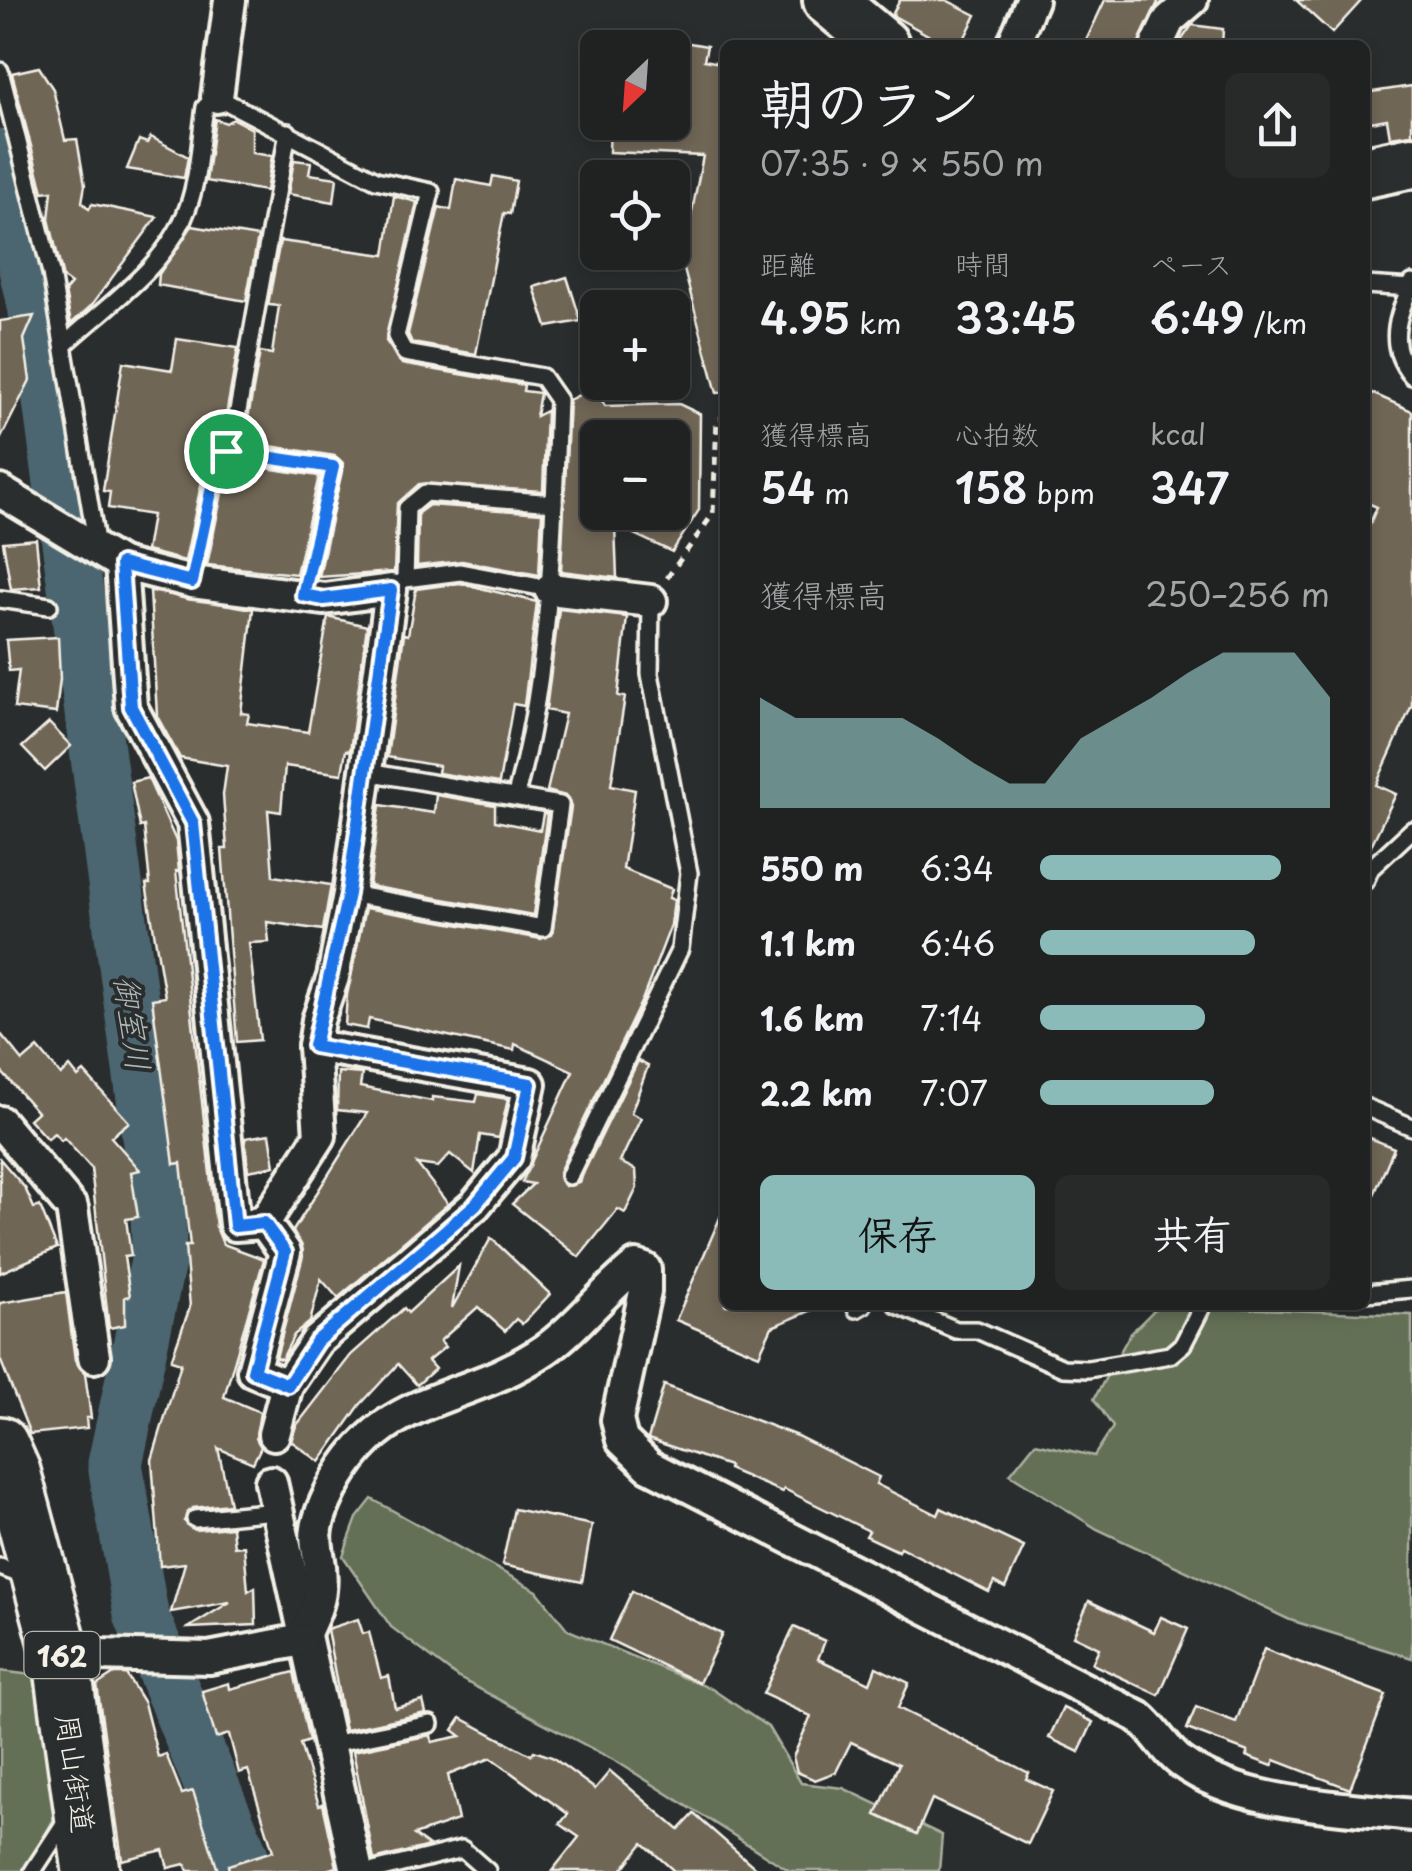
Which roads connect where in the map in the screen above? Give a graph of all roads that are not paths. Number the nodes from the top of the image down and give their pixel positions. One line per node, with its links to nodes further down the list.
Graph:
1 (230, 0): 9 (street)
2 (829, 0): 5 (main road)
3 (1032, 0): 6 (street)
4 (1192, 0): 7 (street)
5 (877, 40)
6 (1015, 40)
7 (1160, 40)
8 (0, 72): 15 (lane)
9 (218, 97): 10 (lane); 15 (lane)
10 (288, 132): 17 (lane); 19 (lane)
11 (1412, 162): 12 (main road)
12 (1370, 171)
13 (1370, 285): 14 (lane)
14 (1411, 287): 16 (lane)
15 (64, 344): 20 (lane)
16 (1412, 376)
17 (226, 451): 21 (lane); 24 (lane)
18 (0, 491): 20 (street)
19 (554, 503): 22 (lane); 23 (lane)
20 (102, 551): 21 (street); 38 (street)
21 (192, 582): 24 (street)
22 (398, 584): 23 (lane); 24 (street); 28 (street)
23 (550, 589): 26 (street); 29 (lane)
24 (303, 595)
25 (0, 599): 27 (lane)
26 (650, 601): 37 (lane)
27 (49, 606)
28 (367, 772): 29 (lane); 32 (street)
29 (516, 796): 32 (lane)
30 (1412, 830): 31 (lane)
31 (1370, 872)
32 (348, 894): 33 (street)
33 (314, 1046): 38 (street); 44 (street)
34 (1370, 1109): 36 (lane)
35 (0, 1122): 43 (street)
36 (1412, 1127)
37 (569, 1176)
38 (264, 1223): 44 (street)
39 (1412, 1289): 40 (lane)
40 (1370, 1293)
41 (909, 1310): 42 (lane)
42 (1200, 1310)
43 (94, 1358)
44 (288, 1385): 45 (street)
45 (274, 1434)
46 (0, 1445): 49 (highway, 周山街道 / 162)
47 (273, 1496): 48 (lane); 50 (street)
48 (195, 1518)
49 (21, 1575): 51 (highway, 周山街道 / 162)
50 (302, 1640): 51 (street); 53 (street); 55 (street)
51 (81, 1653): 54 (highway, 周山街道 / 162)
52 (430, 1724): 53 (lane)
53 (331, 1744): 58 (street)
54 (80, 1800): 56 (lane); 57 (highway, 周山街道 / 162)
55 (1412, 1816)
56 (33, 1871)
57 (90, 1871)
58 (357, 1871)
59 (374, 1871): 60 (lane)
60 (487, 1871)

